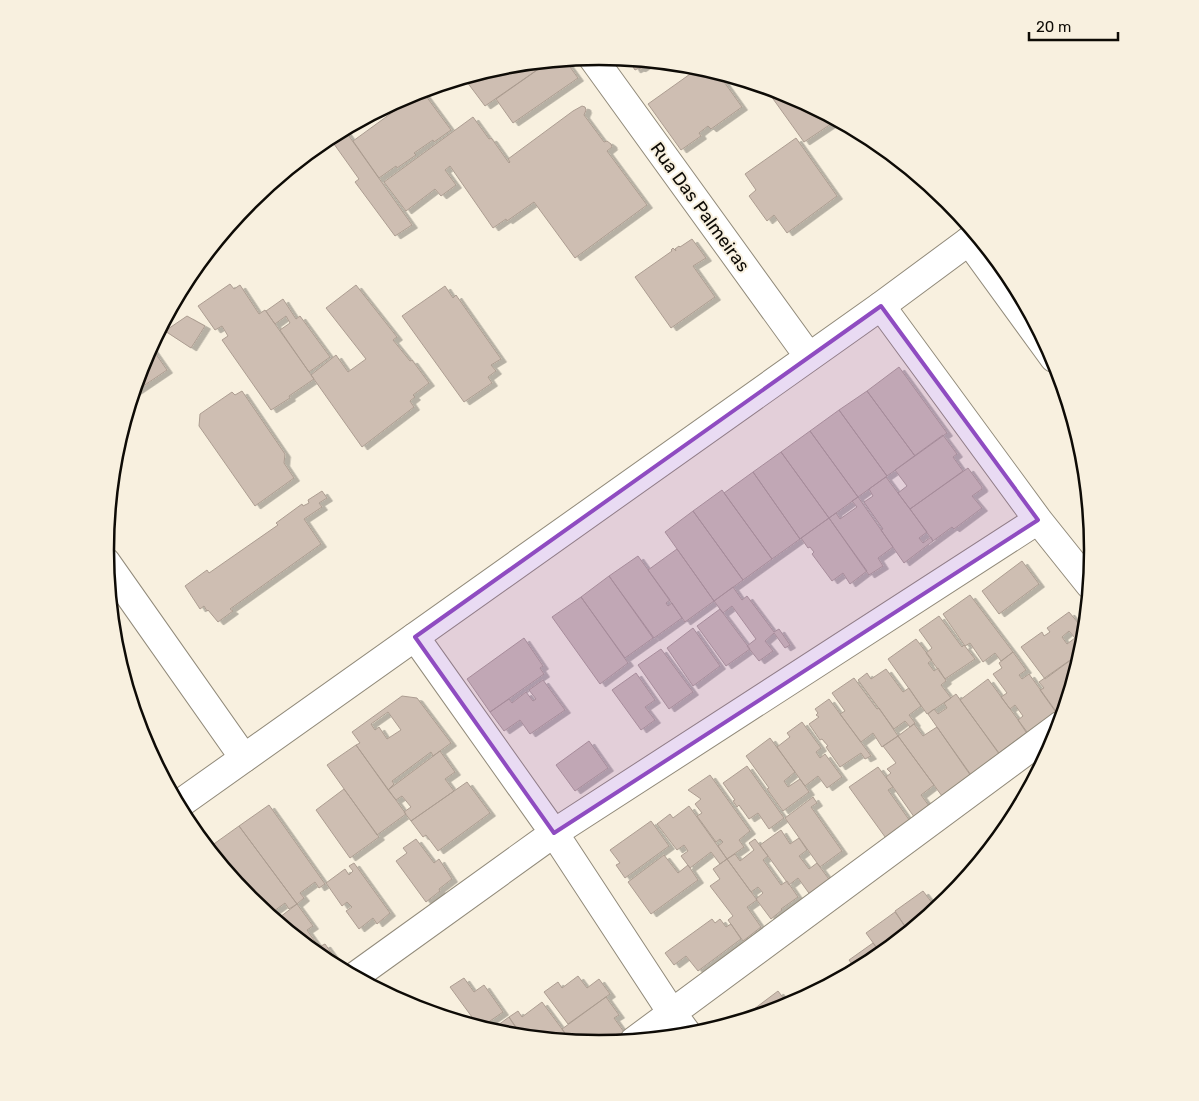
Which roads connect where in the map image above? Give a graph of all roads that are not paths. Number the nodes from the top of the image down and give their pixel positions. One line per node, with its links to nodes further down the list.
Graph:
1 (598, 65): 6 (street, Rua Das Palmeiras)
2 (972, 239): 5 (street)
3 (982, 251): 4 (street)
4 (1017, 302)
5 (881, 306): 6 (street); 7 (street)
6 (809, 357): 10 (street)
7 (1038, 520): 9 (street); 14 (street)
8 (115, 574): 12 (street)
9 (1084, 577)
10 (415, 637): 12 (street); 14 (street)
11 (1049, 733): 16 (street)
12 (244, 758): 13 (street)
13 (184, 801)
14 (554, 833): 15 (street); 16 (street)
15 (360, 973)
16 (672, 1013): 17 (street); 18 (street)
17 (684, 1029)
18 (644, 1034)

